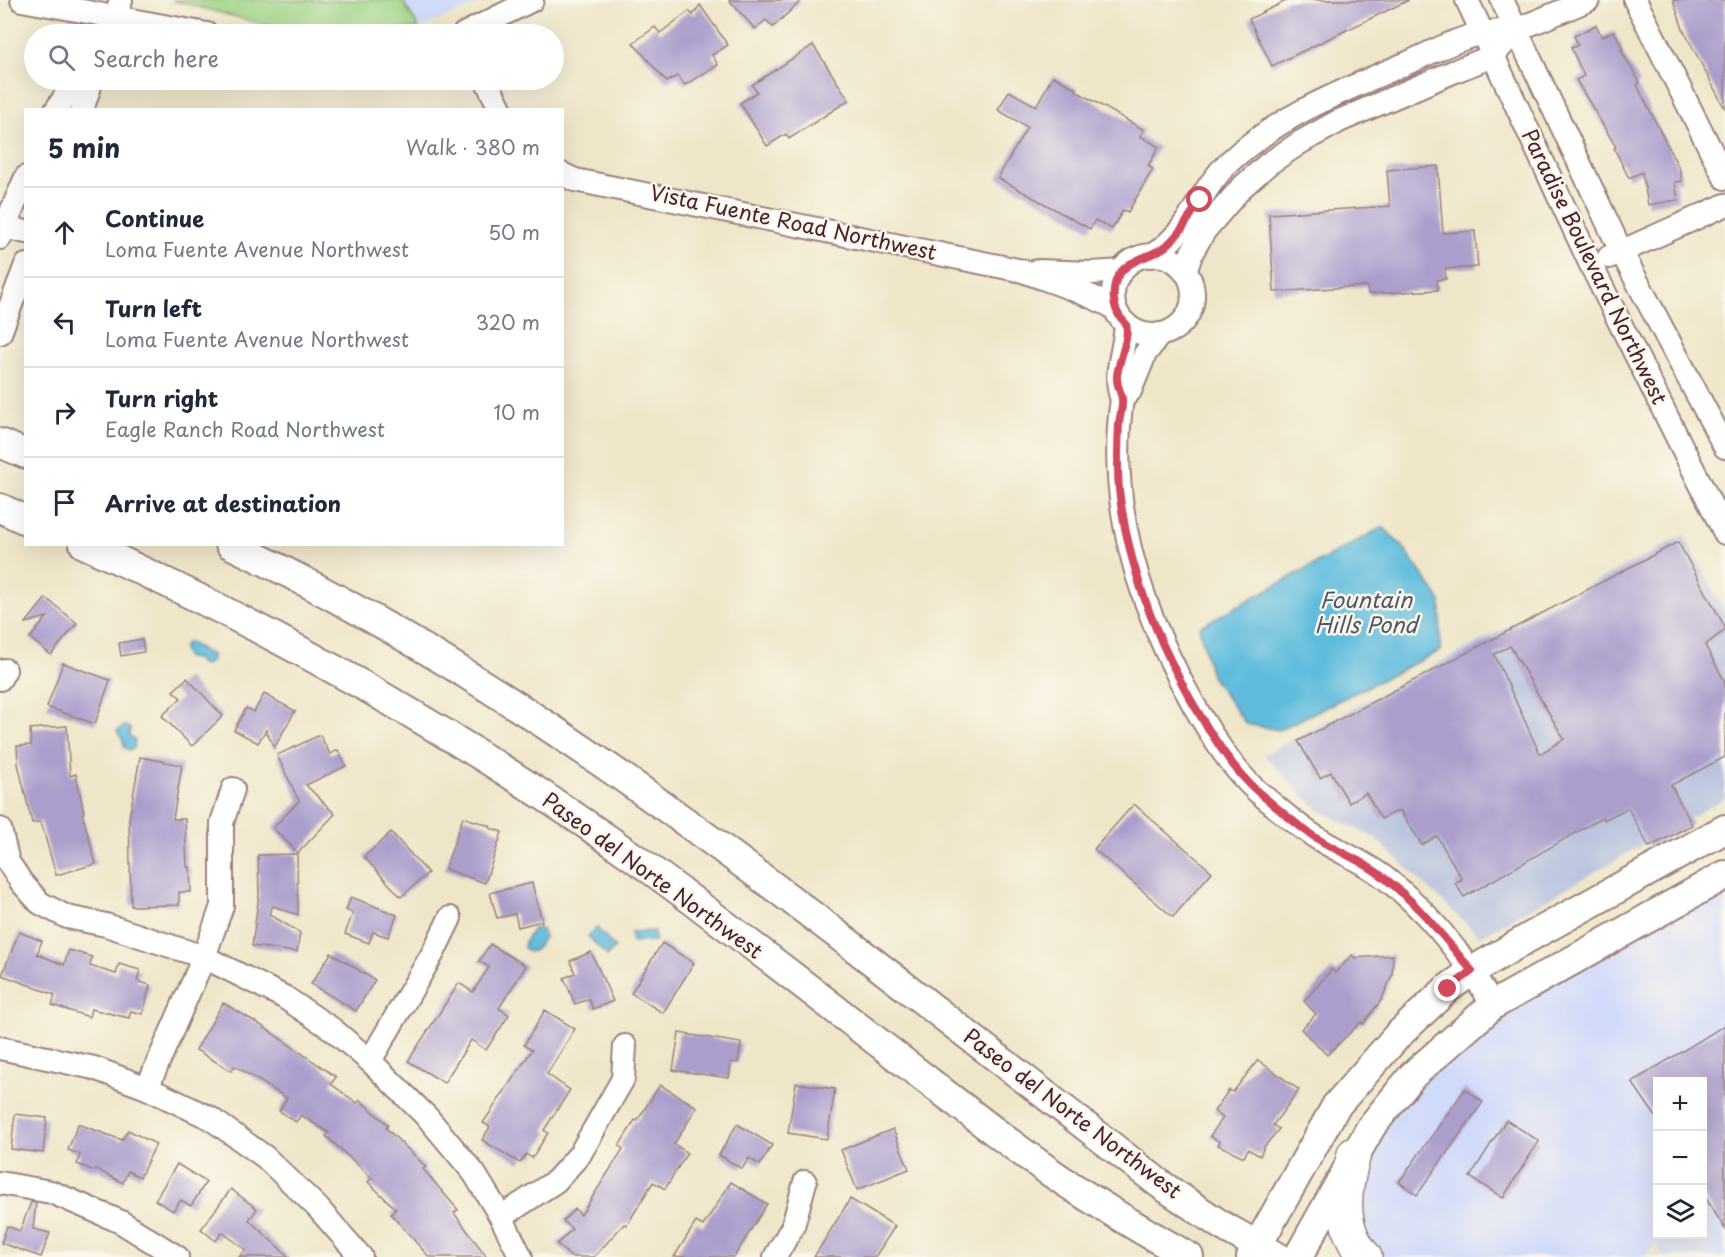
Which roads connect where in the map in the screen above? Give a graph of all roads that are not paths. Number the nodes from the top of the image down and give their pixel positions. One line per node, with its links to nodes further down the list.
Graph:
1 (22, 0): 7 (street)
2 (532, 0): 9 (street)
3 (1467, 0): 11 (street, Paradise Boulevard Northwest)
4 (1502, 0): 10 (street, Paradise Boulevard Northwest)
5 (1588, 0): 10 (street)
6 (1635, 0): 20 (street)
7 (112, 22): 8 (street)
8 (128, 24)
9 (487, 24)
10 (1516, 30): 11 (street); 12 (street); 24 (street, Paradise Boulevard Northwest)
11 (1482, 33): 12 (street, Paradise Boulevard Northwest); 25 (street)
12 (1493, 56): 26 (street, Paradise Boulevard Northwest); 30 (street)
13 (69, 90): 16 (street)
14 (89, 90): 17 (street)
15 (491, 90): 18 (street)
16 (57, 108)
17 (83, 108)
18 (500, 108)
19 (564, 175): 28 (street, Vista Fuente Road Northwest)
20 (1725, 178)
21 (24, 183): 23 (street)
22 (1725, 205): 24 (street)
23 (8, 231)
24 (1621, 251): 26 (street); 36 (street, Paradise Boulevard Northwest)
25 (1151, 256): 29 (street); 30 (street)
26 (1592, 267): 40 (street, Paradise Boulevard Northwest)
27 (24, 270): 32 (street)
28 (1023, 271): 29 (street, Vista Fuente Road Northwest); 31 (street, Vista Fuente Road Northwest)
29 (1122, 271): 31 (street)
30 (1185, 272): 33 (street)
31 (1121, 316): 33 (street); 34 (street)
32 (0, 333)
33 (1160, 334): 34 (street)
34 (1122, 399): 49 (street)
35 (0, 443): 37 (main road)
36 (1725, 447)
37 (24, 453)
38 (0, 508): 39 (main road)
39 (24, 518)
40 (1725, 533)
41 (88, 546): 55 (main road, Paseo del Norte Northwest)
42 (234, 546): 60 (main road, Paseo del Norte Northwest)
43 (233, 789): 48 (street)
44 (0, 829): 48 (street)
45 (1725, 829): 49 (main road)
46 (1725, 874): 50 (main road)
47 (450, 918): 53 (street)
48 (204, 957): 53 (street); 54 (street)
49 (1472, 971): 50 (street); 60 (main road)
50 (1493, 1005): 56 (main road)
51 (625, 1046): 59 (street)
52 (0, 1048): 54 (street)
53 (369, 1061): 59 (street)
54 (147, 1088): 62 (street)
55 (1005, 1139): 65 (main road); 66 (main road, Paseo del Norte Northwest)
56 (1354, 1154): 67 (main road); 68 (highway)
57 (805, 1182): 64 (street)
58 (0, 1183): 61 (street)
59 (501, 1217): 63 (street)
60 (1262, 1253)
61 (177, 1257)
62 (361, 1257)
63 (521, 1257)
64 (775, 1257)
65 (1152, 1257)
66 (1189, 1257)
67 (1298, 1257)
68 (1365, 1257)

